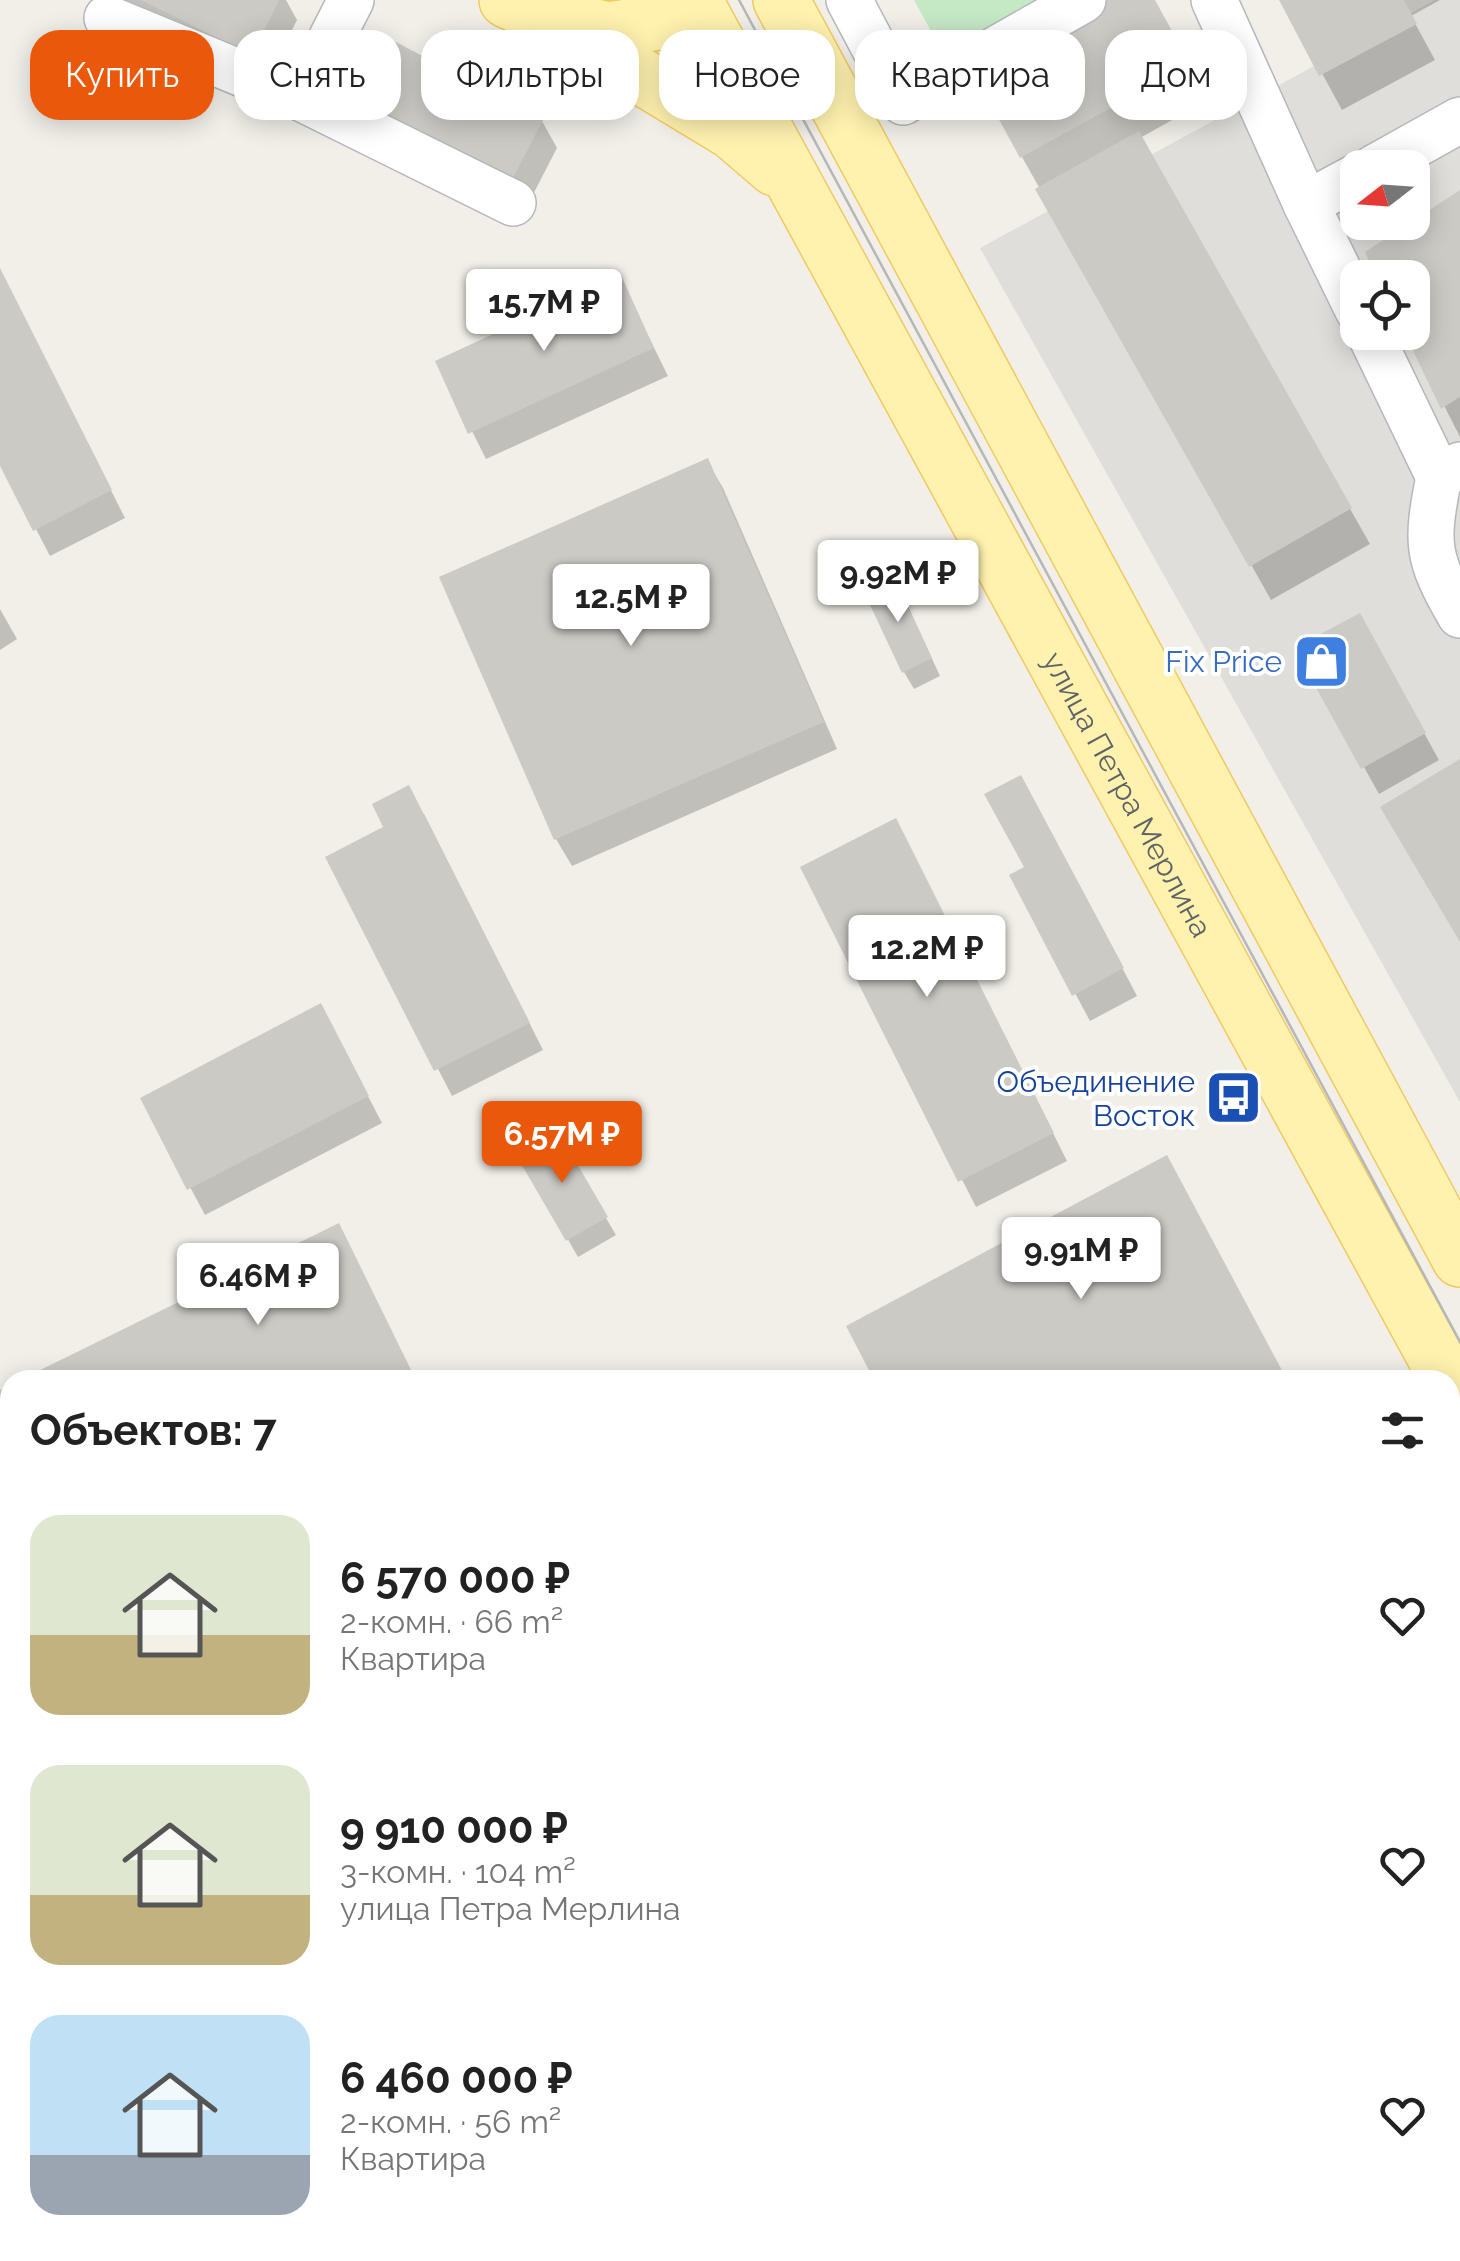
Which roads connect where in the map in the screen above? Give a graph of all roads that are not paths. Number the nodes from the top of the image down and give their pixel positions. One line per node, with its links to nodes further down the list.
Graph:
1 (351, 0): 9 (street)
2 (781, 0): 22 (main road)
3 (850, 0): 4 (street)
4 (1083, 0)
5 (1214, 0): 17 (street)
6 (709, 5): 7 (main road); 14 (main road, улица Петра Мерлина)
7 (523, 8): 14 (main road)
8 (107, 18): 10 (street)
9 (336, 30)
10 (234, 70)
11 (345, 120): 16 (street)
12 (1460, 120): 13 (street)
13 (1406, 150)
14 (796, 186): 23 (main road, улица Петра Мерлина)
15 (1340, 186): 17 (street)
16 (513, 203)
17 (1306, 204): 18 (street)
18 (1340, 273)
19 (1379, 350): 20 (street)
20 (1449, 471): 21 (street)
21 (1460, 616)
22 (1460, 1259)
23 (1442, 1370)

